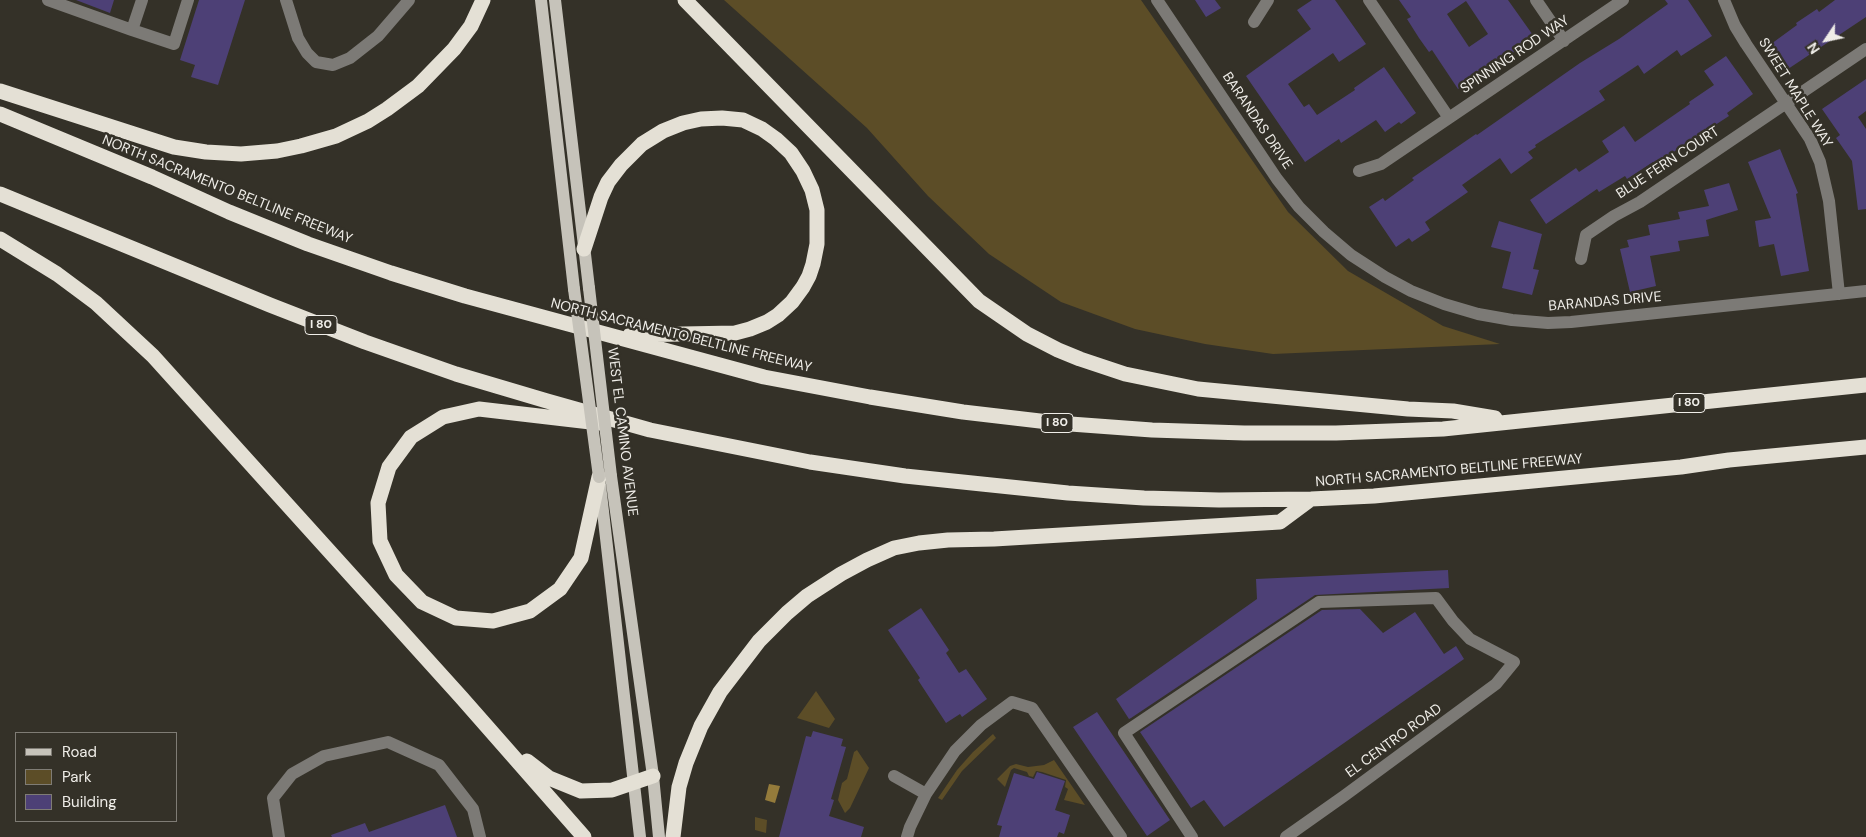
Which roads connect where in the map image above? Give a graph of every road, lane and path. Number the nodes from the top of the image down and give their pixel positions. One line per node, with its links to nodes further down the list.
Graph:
1 (48, 0): 17 (street)
2 (142, 0): 17 (street)
3 (188, 0): 17 (street)
4 (286, 0): 5 (street)
5 (409, 0)
6 (482, 0): 20 (highway)
7 (540, 0): 36 (main road, WEST EL CAMINO AVENUE, bridge)
8 (555, 0): 27 (main road, WEST EL CAMINO AVENUE)
9 (685, 0): 33 (highway)
10 (1157, 0): 30 (street, BARANDAS DRIVE)
11 (1268, 0): 16 (street)
12 (1369, 0): 23 (street)
13 (1536, 0): 18 (street)
14 (1623, 0): 18 (street, SPINNING ROD WAY)
15 (1724, 0): 21 (street, SWEET MAPLE WAY)
16 (1254, 22)
17 (132, 30)
18 (1564, 41): 23 (street, SPINNING ROD WAY)
19 (1866, 49): 21 (street, BLUE FERN COURT)
20 (0, 91)
21 (1786, 103): 28 (street, BLUE FERN COURT); 30 (street, SWEET MAPLE WAY)
22 (0, 114): 31 (highway, NORTH SACRAMENTO BELTLINE FREEWAY / I 80)
23 (1449, 118): 24 (street, SPINNING ROD WAY)
24 (1359, 171)
25 (0, 194): 34 (highway, NORTH SACRAMENTO BELTLINE FREEWAY / I 80)
26 (0, 239): 38 (highway)
27 (584, 250): 31 (highway); 36 (main road, WEST EL CAMINO AVENUE, bridge)
28 (1581, 259)
29 (1866, 291): 30 (street, BARANDAS DRIVE)
30 (1839, 294)
31 (610, 336): 33 (highway, NORTH SACRAMENTO BELTLINE FREEWAY / I 80)
32 (1866, 385): 33 (highway, NORTH SACRAMENTO BELTLINE FREEWAY / I 80)
33 (1512, 421)
34 (650, 430): 36 (highway); 37 (highway, NORTH SACRAMENTO BELTLINE FREEWAY / I 80)
35 (1866, 446): 37 (highway, NORTH SACRAMENTO BELTLINE FREEWAY / I 80)
36 (605, 477): 39 (main road, WEST EL CAMINO AVENUE); 41 (main road, WEST EL CAMINO AVENUE)
37 (1310, 499): 48 (highway)
38 (461, 697): 41 (highway); 45 (highway)
39 (653, 776): 41 (highway); 47 (main road, WEST EL CAMINO AVENUE)
40 (894, 776): 42 (street)
41 (633, 782): 46 (main road, WEST EL CAMINO AVENUE)
42 (926, 794): 49 (street); 50 (street)
43 (279, 837): 44 (street)
44 (480, 837)
45 (584, 837)
46 (640, 837)
47 (659, 837)
48 (673, 837)
49 (907, 837)
50 (1121, 837)
51 (1192, 837): 52 (street, EL CENTRO ROAD)
52 (1286, 837)

